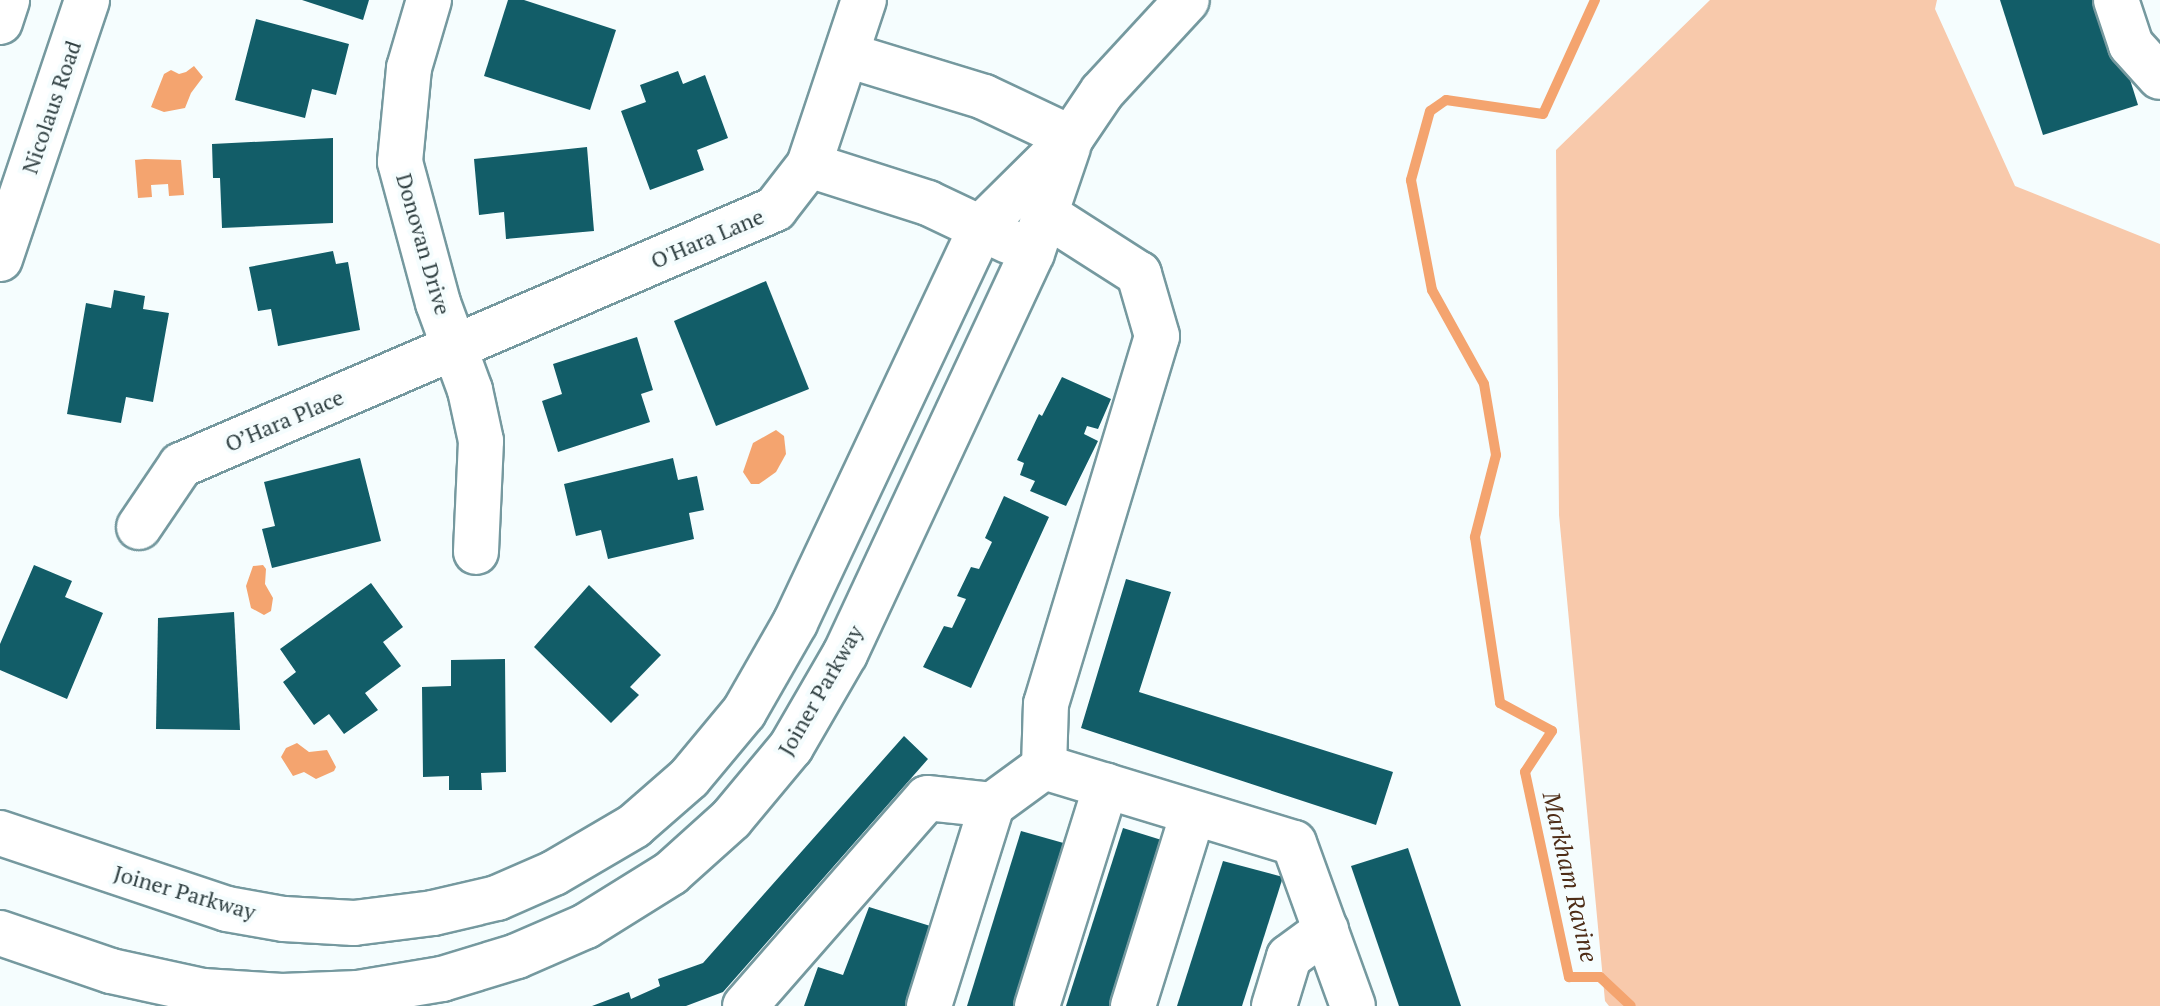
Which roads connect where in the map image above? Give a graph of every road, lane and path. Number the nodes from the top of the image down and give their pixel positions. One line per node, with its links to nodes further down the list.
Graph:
1 (7, 0): 7 (street)
2 (87, 0): 14 (street, Nicolaus Road)
3 (429, 0): 15 (street, Donovan Drive)
4 (864, 0): 8 (street, O'Hara Lane)
5 (1187, 0): 10 (street, Joiner Parkway)
6 (2116, 0): 9 (street)
7 (0, 22)
8 (847, 55): 10 (street); 11 (street, O'Hara Lane)
9 (2160, 77)
10 (1071, 138): 12 (street, Joiner Parkway); 13 (street, Joiner Parkway)
11 (809, 165): 12 (street); 15 (street, O'Hara Lane)
12 (981, 227): 13 (street); 22 (street, Joiner Parkway)
13 (1039, 234): 18 (street); 25 (street, Joiner Parkway)
14 (0, 259)
15 (456, 346): 16 (street, O’Hara Place); 17 (street, Donovan Drive)
16 (139, 527)
17 (476, 552)
18 (1044, 767): 19 (street); 20 (street)
19 (1106, 786): 21 (street); 28 (street)
20 (992, 805): 26 (street); 27 (street)
21 (1193, 813): 23 (street); 29 (street)
22 (0, 833)
23 (1326, 930): 30 (street); 31 (street)
24 (0, 933): 25 (street, Joiner Parkway)
25 (118, 990)
26 (745, 1006)
27 (929, 1006)
28 (1037, 1006)
29 (1133, 1006)
30 (1274, 1006)
31 (1353, 1006)

